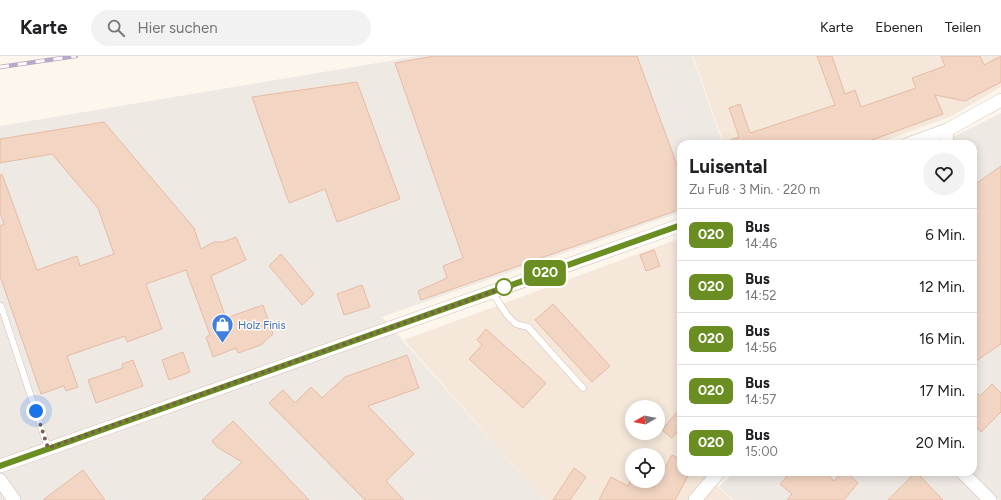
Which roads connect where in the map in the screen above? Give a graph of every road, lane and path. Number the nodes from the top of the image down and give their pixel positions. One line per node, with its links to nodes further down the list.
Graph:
1 (1001, 100): 2 (street)
2 (947, 130): 3 (street); 4 (street)
3 (919, 140)
4 (946, 140)
5 (677, 226): 6 (street)
6 (492, 292): 8 (lane); 9 (street)
7 (1, 306): 9 (lane)
8 (583, 388)
9 (48, 448): 10 (street)
10 (0, 466)
11 (716, 476): 15 (street)
12 (966, 476): 16 (street)
13 (0, 480): 14 (street)
14 (14, 500)
15 (695, 500)
16 (990, 500)

